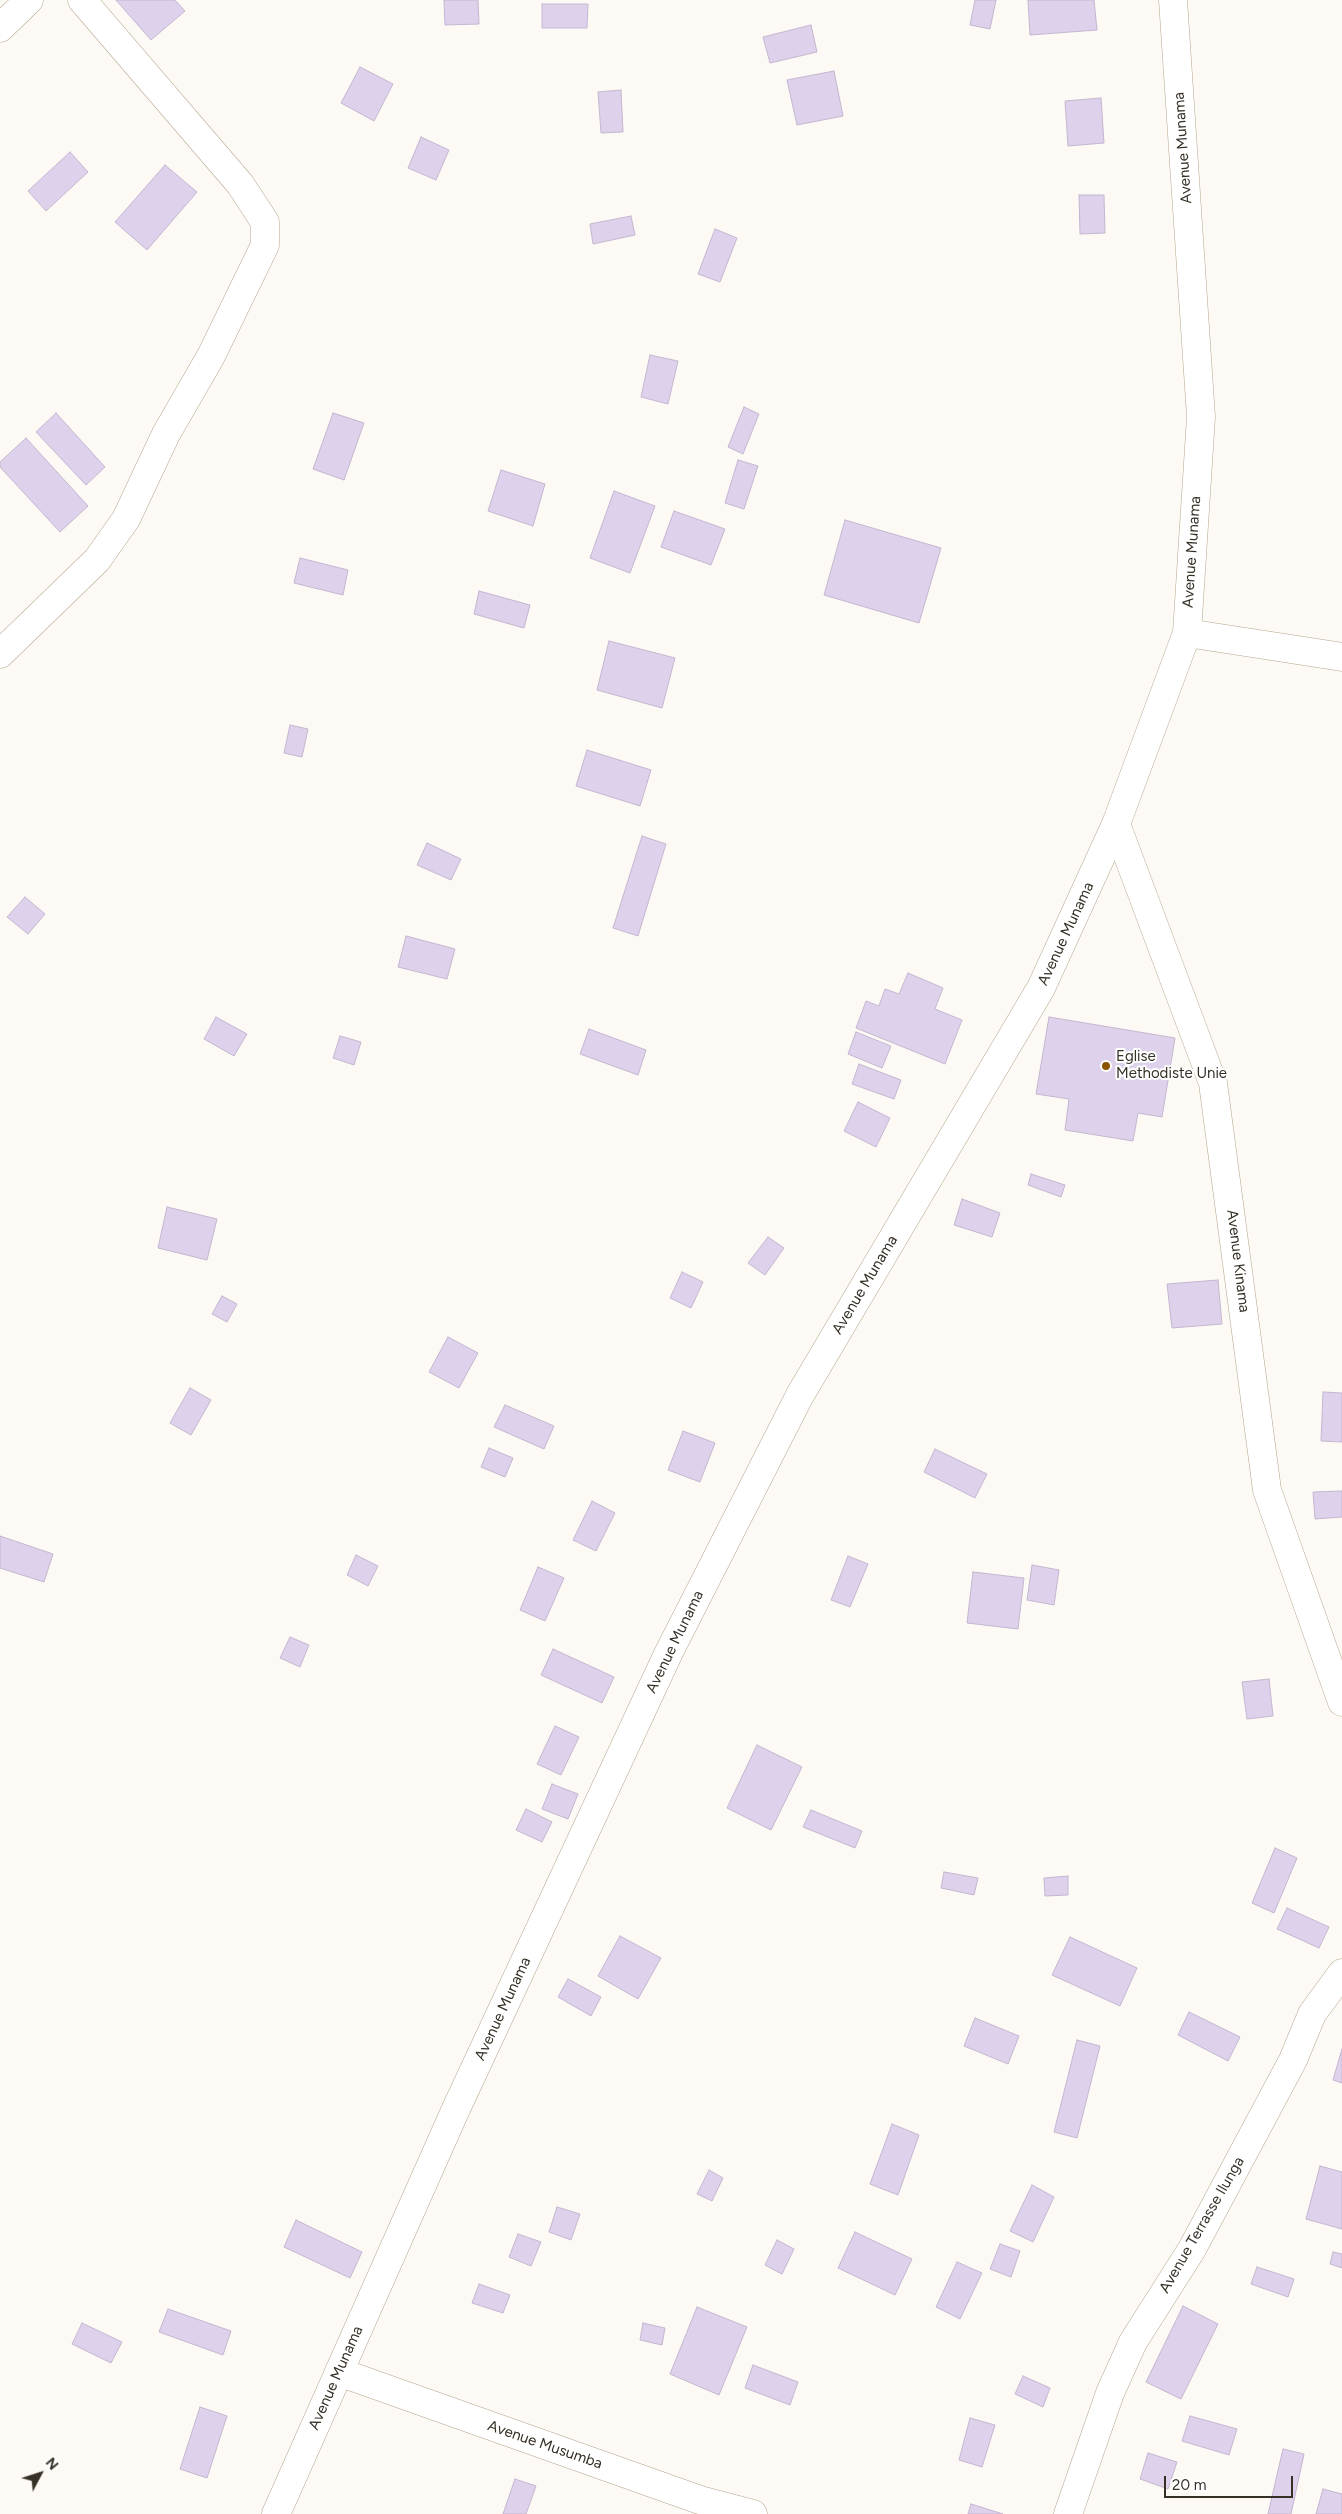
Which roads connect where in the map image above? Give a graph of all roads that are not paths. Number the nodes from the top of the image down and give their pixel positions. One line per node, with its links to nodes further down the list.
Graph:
1 (29, 0): 4 (street)
2 (82, 0): 6 (street)
3 (1173, 0): 5 (street, Avenue Munama)
4 (0, 28)
5 (1187, 633): 7 (street); 8 (street, Avenue Munama)
6 (0, 654)
7 (1342, 657)
8 (1116, 824): 9 (street, Avenue Kinama); 11 (street, Avenue Munama)
9 (1342, 1702)
10 (1342, 1972): 14 (street, Avenue Terrasse Ilunga)
11 (339, 2372): 12 (street, Avenue Munama); 13 (street, Avenue Musumba)
12 (276, 2514)
13 (753, 2514)
14 (1068, 2514)

